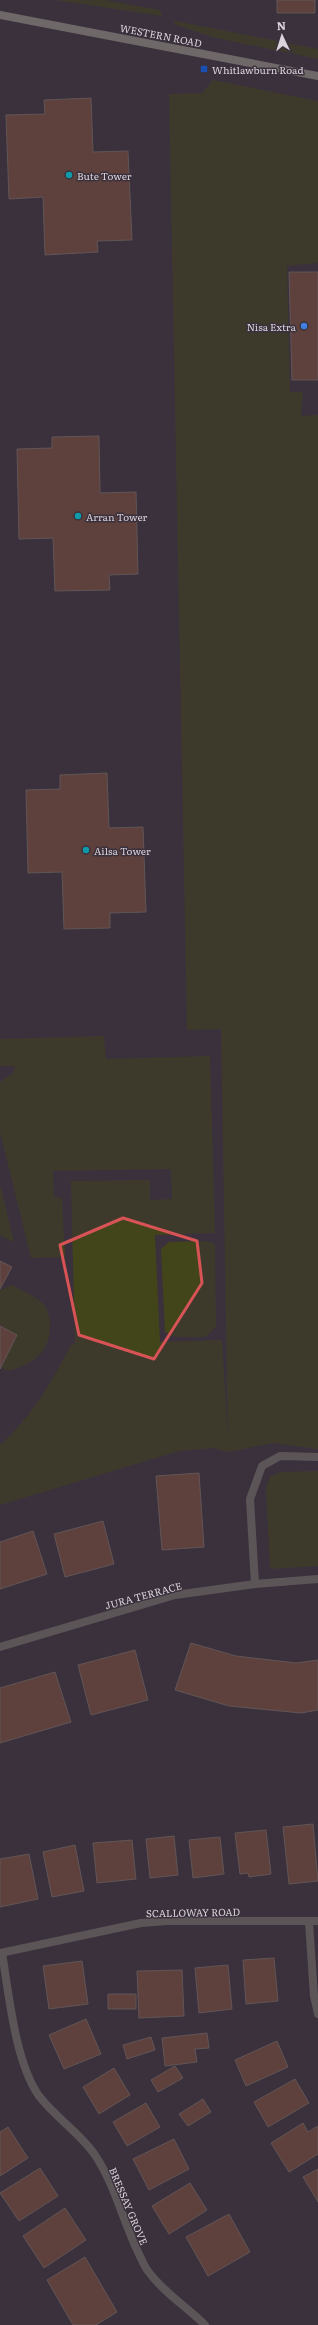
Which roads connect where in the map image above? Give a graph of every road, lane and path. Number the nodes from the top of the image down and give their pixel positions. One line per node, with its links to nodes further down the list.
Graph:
1 (0, 15): 2 (street, WESTERN ROAD)
2 (318, 76)
3 (318, 1457): 5 (street)
4 (318, 1579): 5 (street, JURA TERRACE)
5 (255, 1584): 6 (street, JURA TERRACE)
6 (0, 1647)
7 (318, 1921): 8 (street, SCALLOWAY ROAD)
8 (309, 1922): 9 (street, SCALLOWAY ROAD); 10 (street)
9 (1, 1953): 11 (street, BRESSAY GROVE)
10 (318, 2014)
11 (205, 2325)

